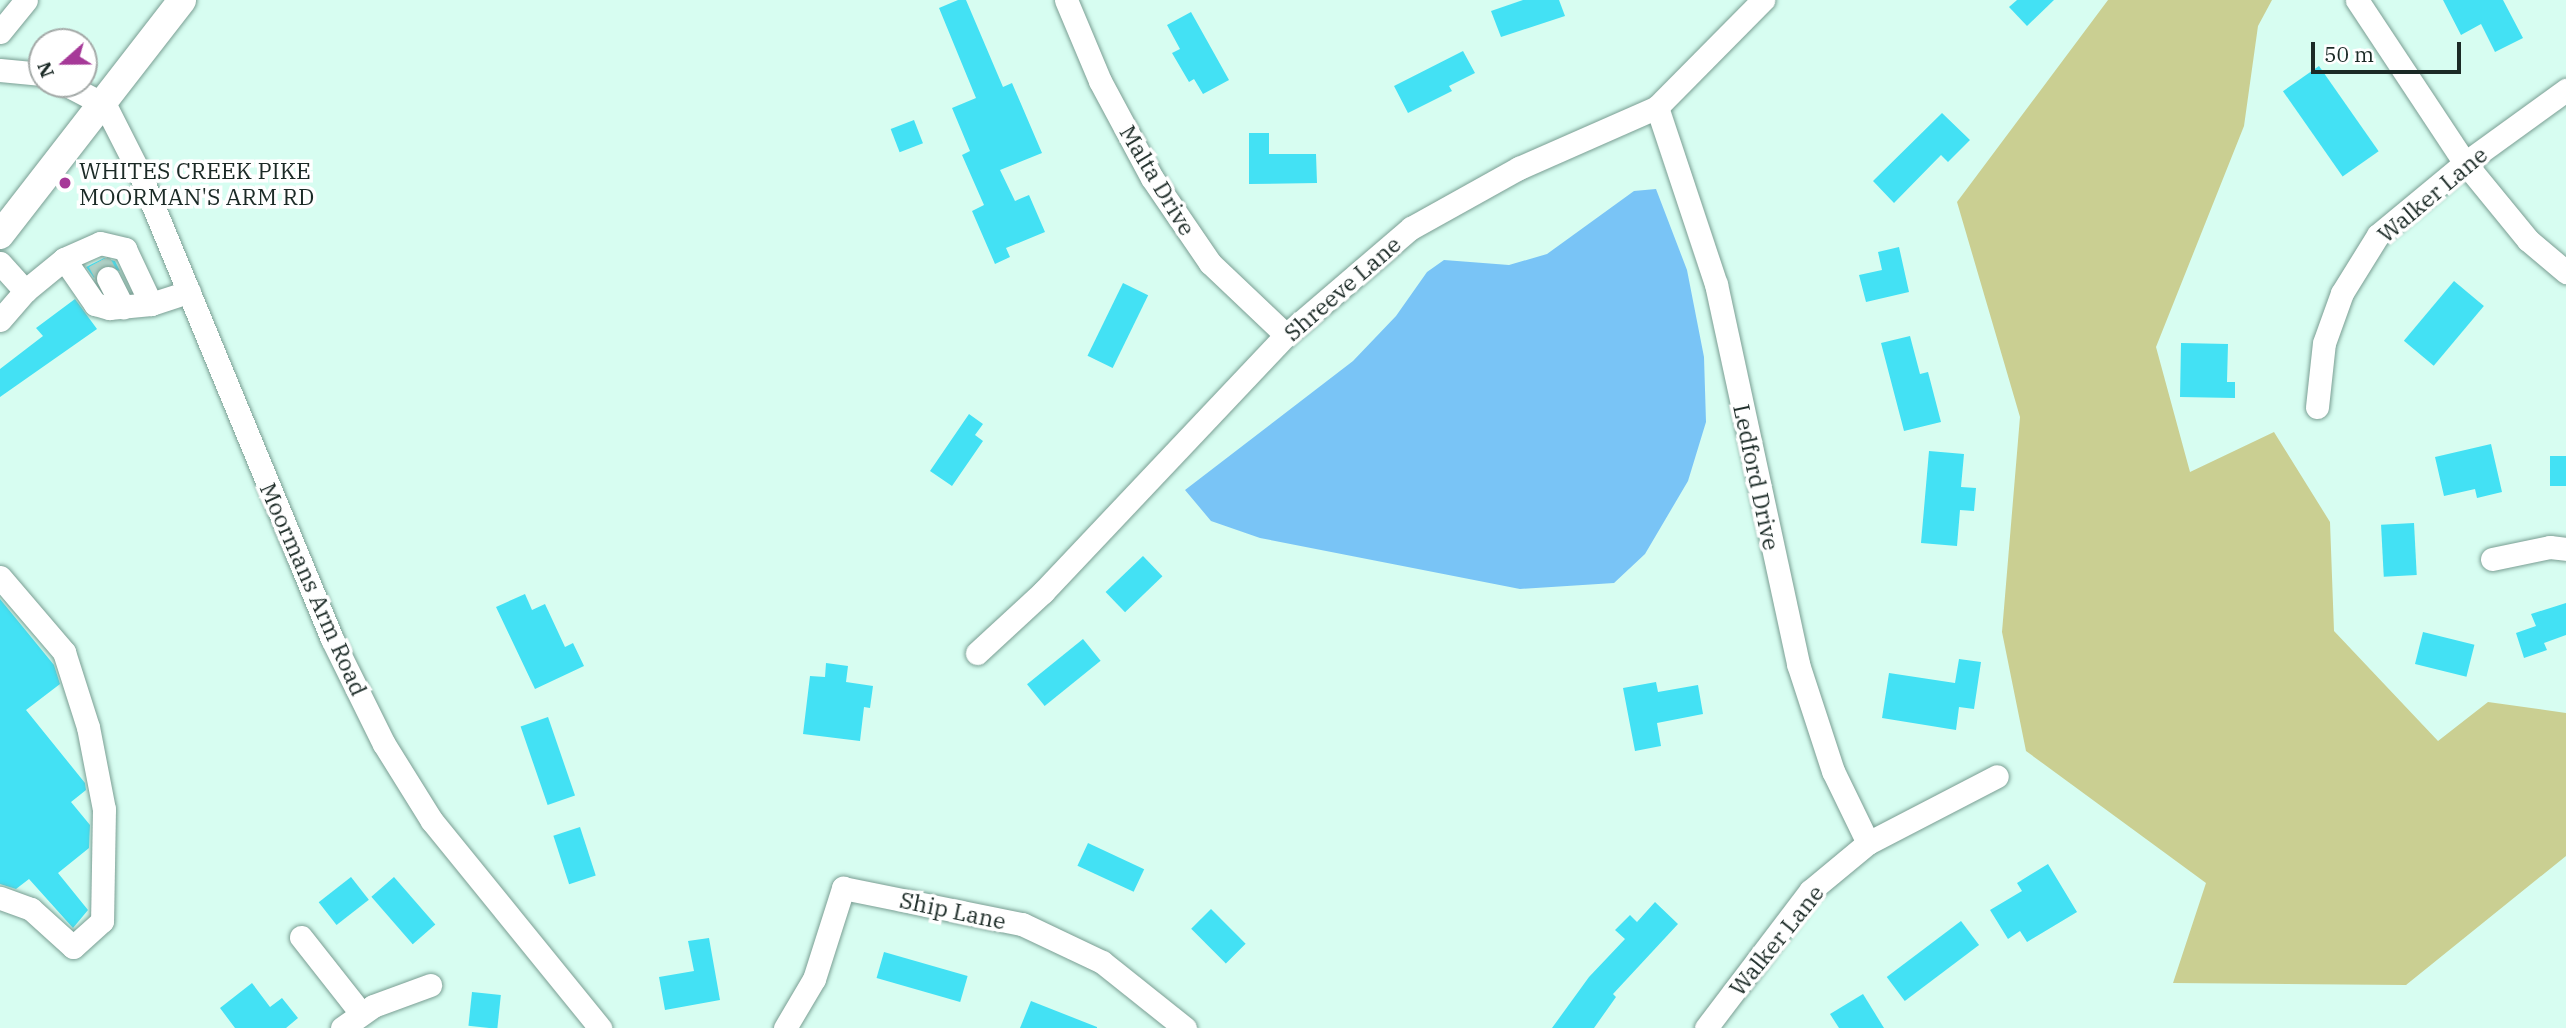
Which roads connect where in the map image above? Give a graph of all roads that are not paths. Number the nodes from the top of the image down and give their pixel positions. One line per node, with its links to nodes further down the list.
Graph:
1 (26, 0): 6 (street)
2 (182, 0): 11 (main road)
3 (1066, 0): 24 (street, Malta Drive)
4 (1763, 0): 12 (street, Shreeve Lane)
5 (2357, 0): 13 (street)
6 (0, 32)
7 (0, 70): 8 (street)
8 (28, 73)
9 (2566, 90): 13 (street, Walker Lane)
10 (92, 98): 11 (street)
11 (105, 105): 14 (main road); 20 (street, Moormans Arm Road)
12 (1657, 107): 24 (street, Shreeve Lane); 31 (street, Ledford Drive)
13 (2465, 163): 18 (street); 25 (street, Walker Lane)
14 (0, 235)
15 (64, 259): 16 (street); 19 (street); 22 (street)
16 (99, 262): 21 (street); 22 (street)
17 (0, 263): 19 (street)
18 (2566, 272)
19 (25, 291): 23 (street)
20 (189, 292): 21 (street); 37 (street, Moormans Arm Road)
21 (150, 303): 22 (street)
22 (123, 307)
23 (0, 320)
24 (1286, 335): 29 (street, Shreeve Lane)
25 (2317, 407)
26 (2566, 548): 27 (street)
27 (2492, 559)
28 (0, 577): 32 (street)
29 (977, 653)
30 (1997, 776): 31 (street, Walker Lane)
31 (1868, 843): 40 (street, Walker Lane)
32 (0, 898)
33 (302, 937): 35 (street)
34 (430, 985): 35 (street)
35 (360, 1012): 36 (street)
36 (342, 1028)
37 (600, 1028)
38 (785, 1028): 39 (street, Ship Lane)
39 (1185, 1028)
40 (1706, 1028)

